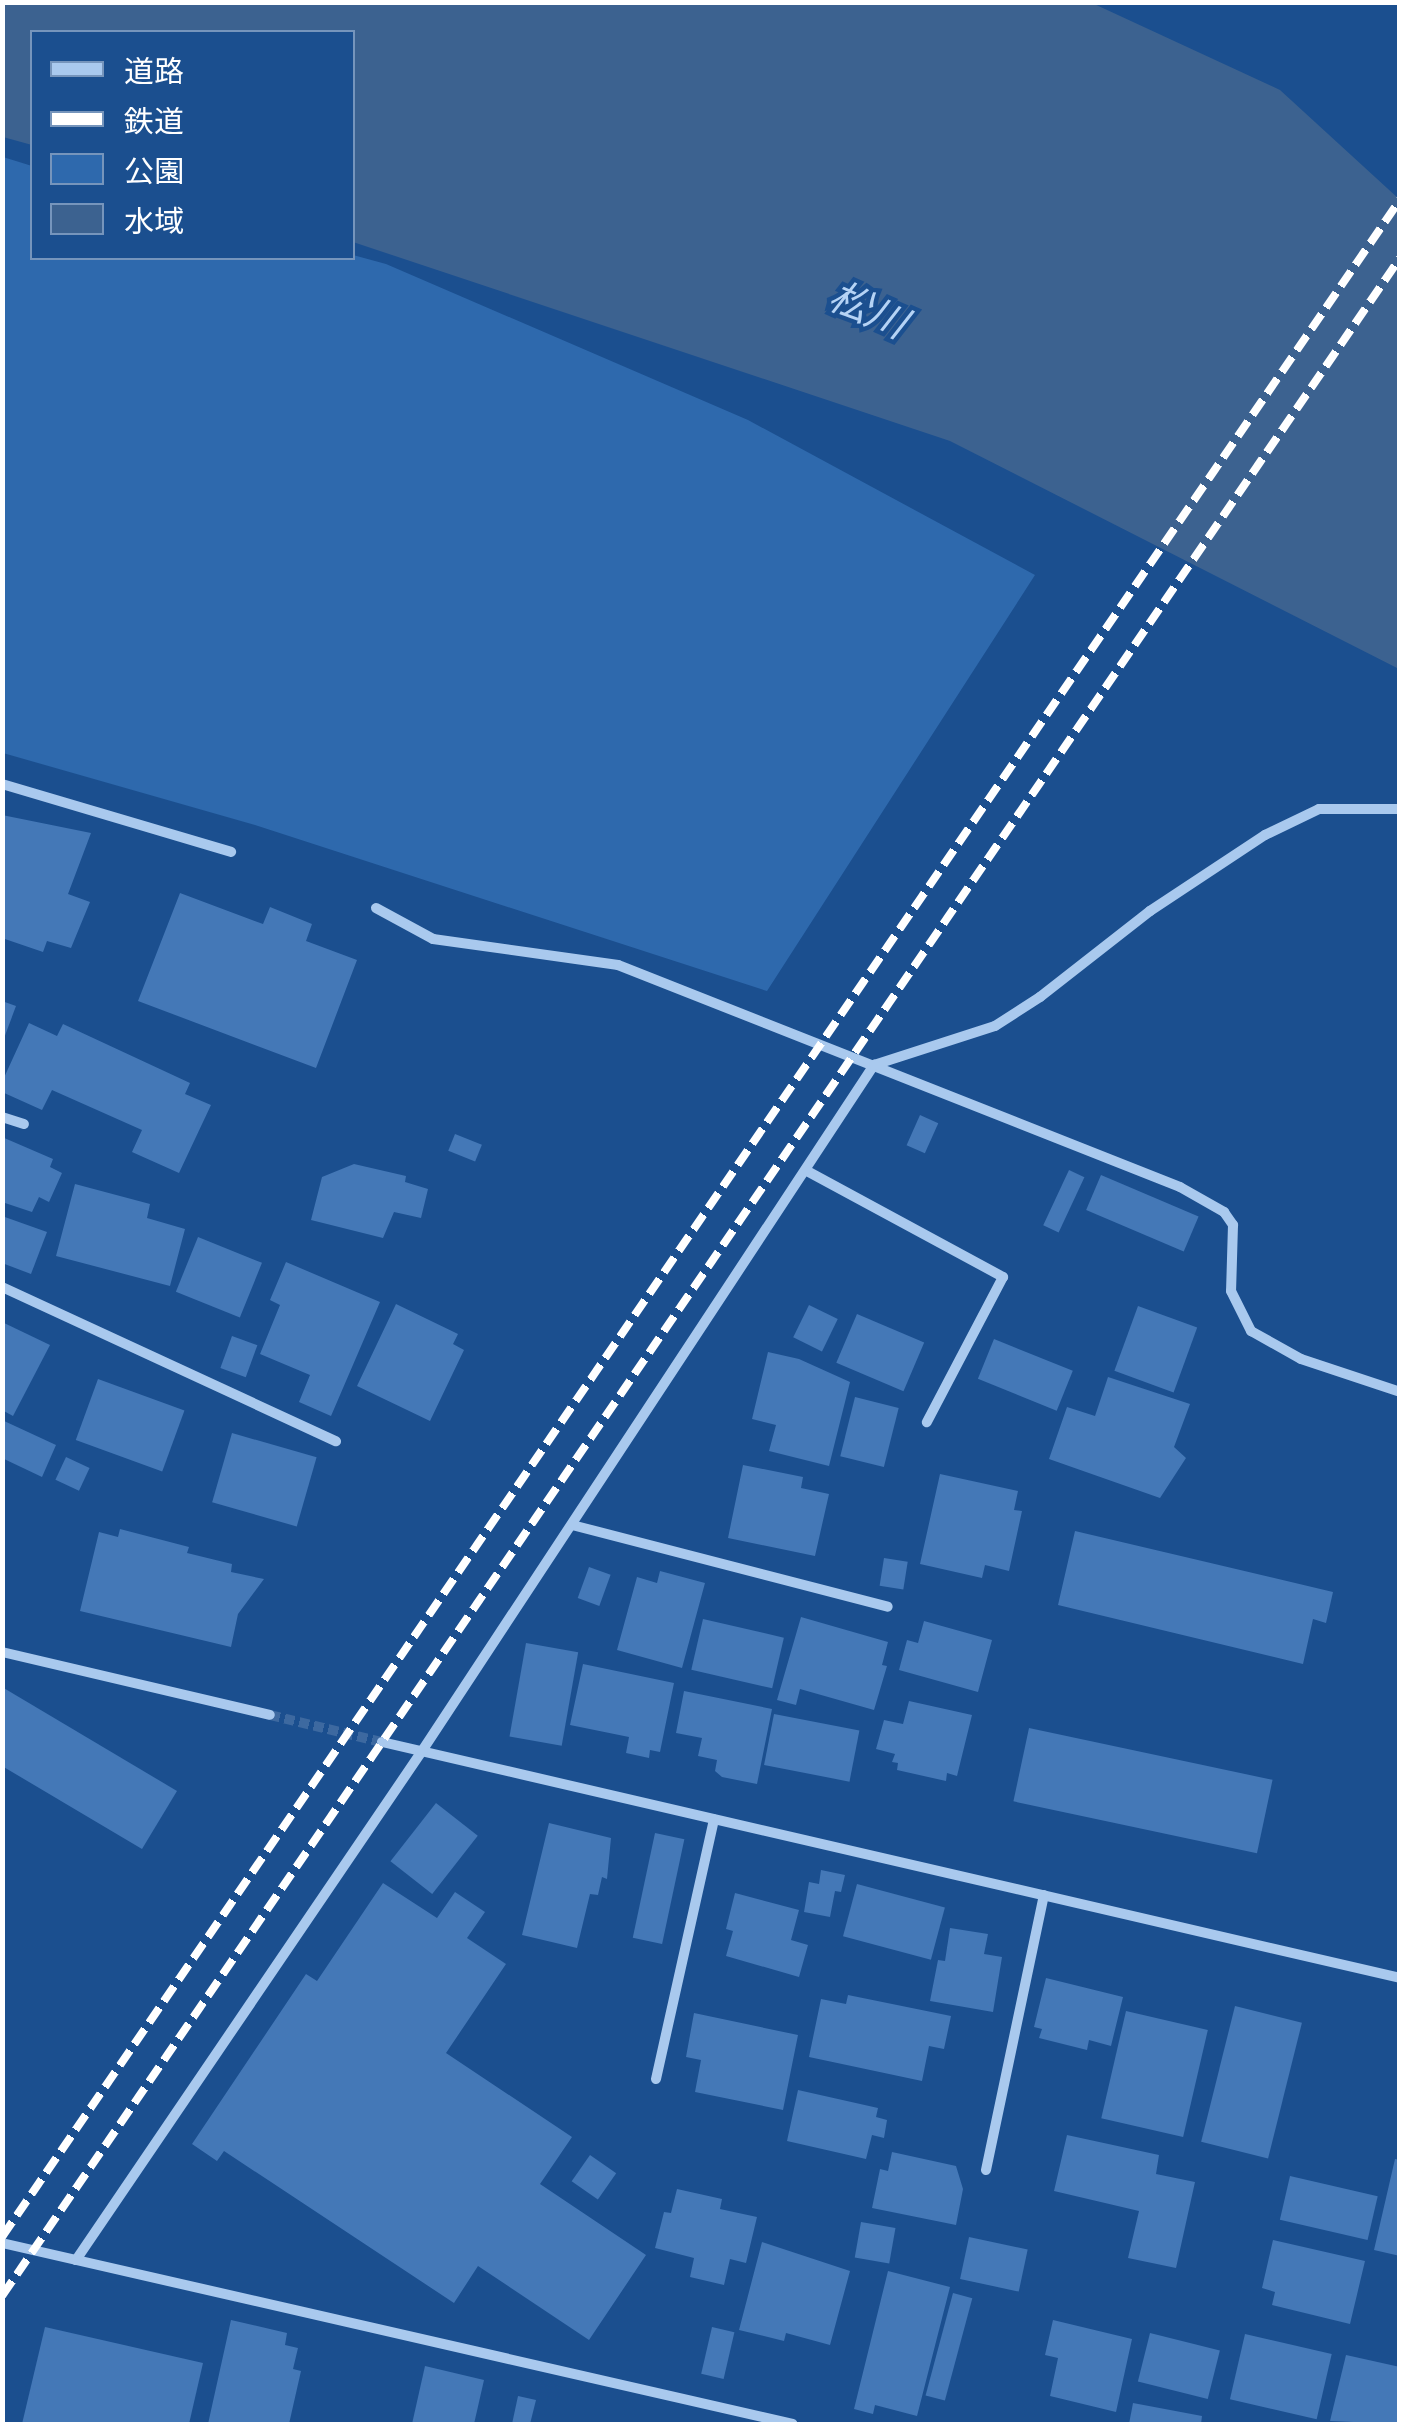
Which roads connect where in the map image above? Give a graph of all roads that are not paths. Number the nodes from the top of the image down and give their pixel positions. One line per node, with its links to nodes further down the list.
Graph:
1 (2, 784): 3 (street)
2 (1400, 809): 5 (street)
3 (231, 852)
4 (376, 908): 5 (street)
5 (874, 1065): 8 (street); 10 (street)
6 (2, 1117): 7 (street)
7 (24, 1124)
8 (807, 1171): 11 (street); 13 (street)
9 (2, 1287): 12 (street)
10 (1400, 1392)
11 (927, 1422)
12 (336, 1441)
13 (572, 1525): 14 (street); 18 (street)
14 (888, 1607)
15 (2, 1652): 16 (street)
16 (270, 1715)
17 (382, 1742): 18 (street)
18 (422, 1751): 19 (street); 25 (street)
19 (714, 1819): 20 (street); 22 (street)
20 (1044, 1895): 21 (street); 23 (street)
21 (1400, 1978)
22 (656, 2079)
23 (986, 2170)
24 (2, 2243): 25 (street)
25 (76, 2260): 26 (street)
26 (793, 2424)

